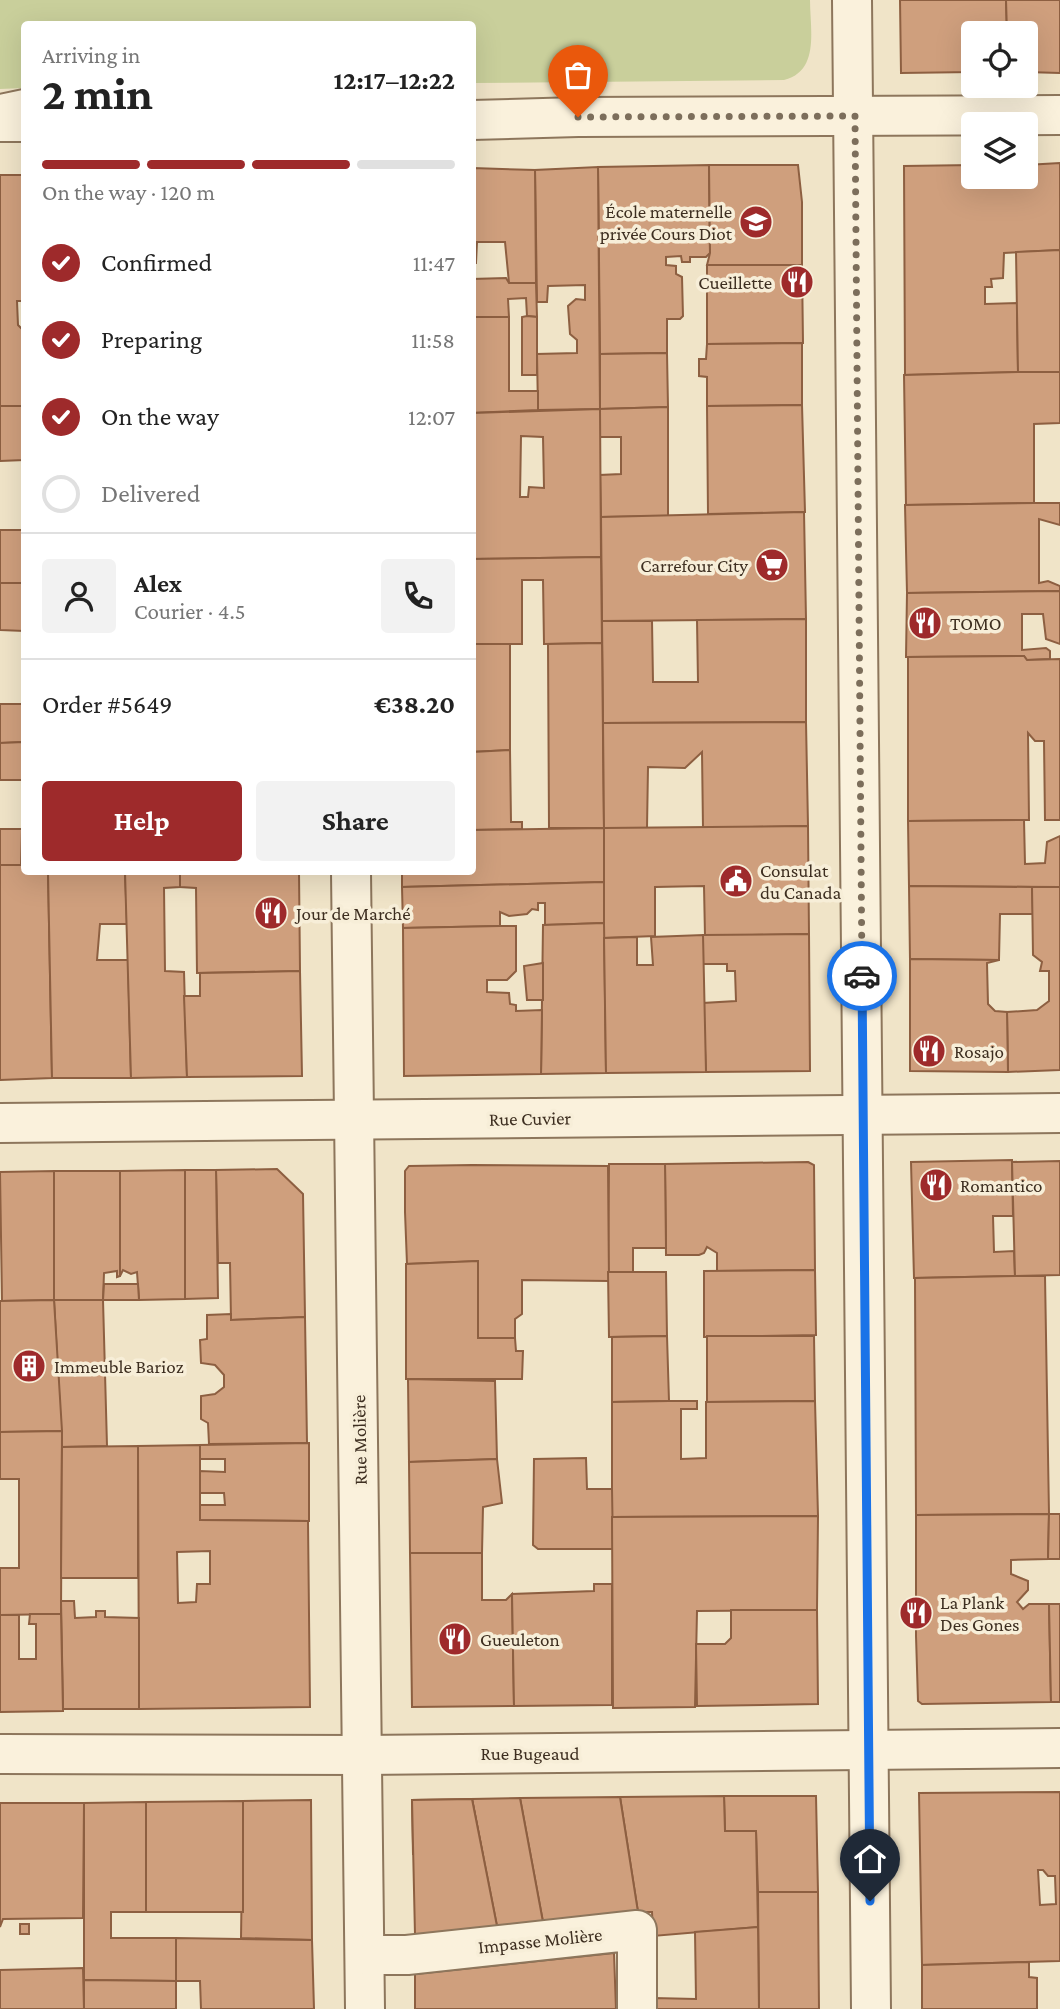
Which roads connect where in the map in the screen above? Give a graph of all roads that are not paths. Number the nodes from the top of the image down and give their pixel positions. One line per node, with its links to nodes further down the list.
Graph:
1 (852, 0): 5 (street)
2 (21, 103): 3 (lane)
3 (0, 107)
4 (1060, 115): 5 (street)
5 (855, 116): 6 (street); 11 (street)
6 (476, 120)
7 (0, 122): 8 (street)
8 (21, 122)
9 (351, 875): 12 (street, Rue Molière)
10 (1060, 1113): 11 (street, Rue Cuvier)
11 (863, 1115): 12 (street, Rue Cuvier); 15 (street)
12 (354, 1119): 13 (street, Rue Cuvier); 17 (street, Rue Molière)
13 (0, 1123)
14 (1060, 1748): 15 (street, Rue Bugeaud)
15 (869, 1751): 17 (street, Rue Bugeaud); 21 (street)
16 (0, 1754): 17 (street, Rue Bugeaud)
17 (364, 1755): 18 (street, Rue Molière)
18 (365, 1955): 19 (street, Rue Molière); 20 (street, Impasse Molière)
19 (365, 2009)
20 (637, 2009)
21 (871, 2009)

